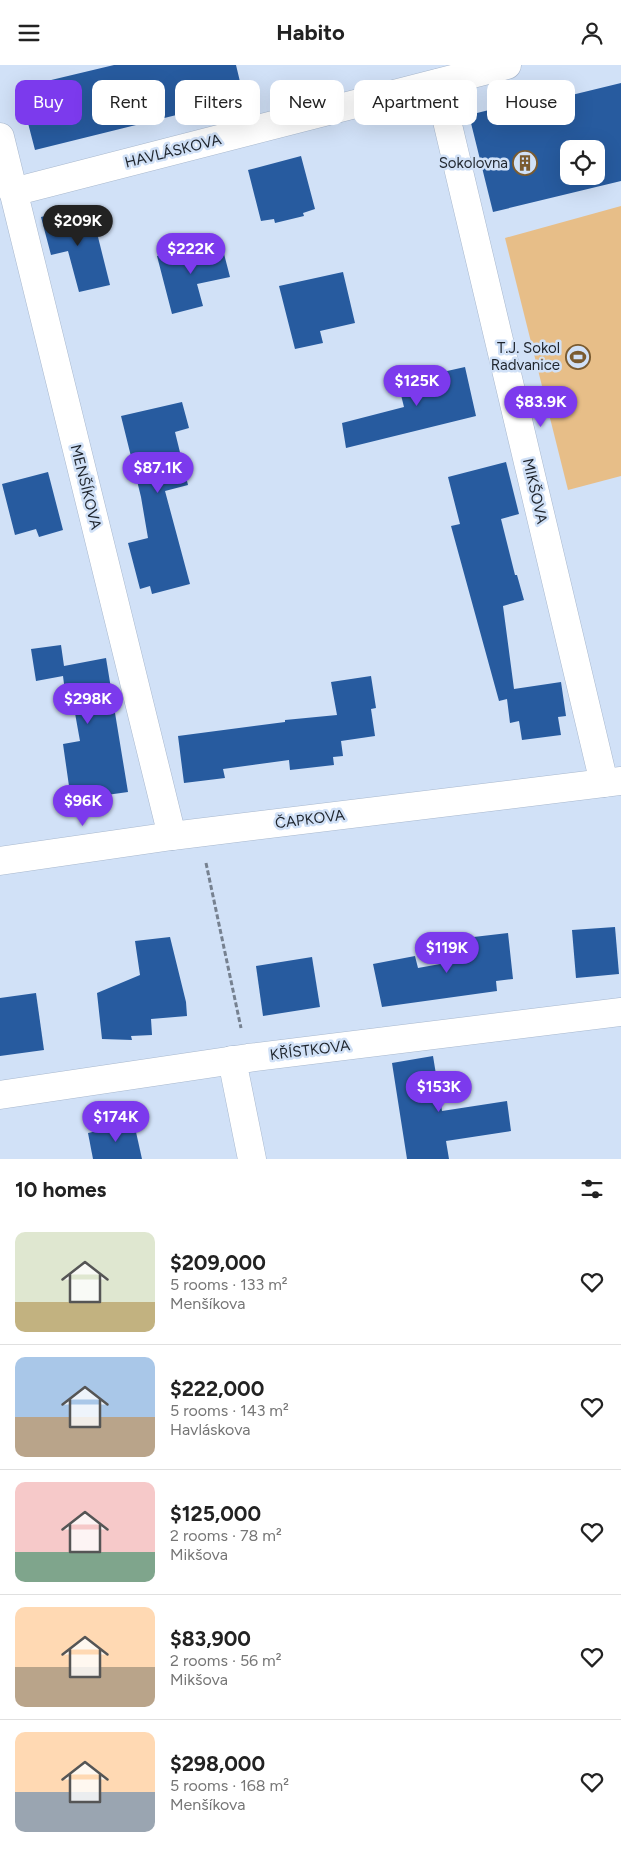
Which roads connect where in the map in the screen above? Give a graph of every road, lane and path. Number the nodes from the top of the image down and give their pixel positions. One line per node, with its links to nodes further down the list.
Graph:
1 (507, 65): 2 (street, HAVLÁSKOVA)
2 (450, 80)
3 (354, 105): 6 (street, HAVLÁSKOVA)
4 (448, 125): 7 (street, MIKŠOVA)
5 (0, 137): 6 (street, MENŠÍKOVA)
6 (13, 192): 9 (street, MENŠÍKOVA)
7 (612, 782): 8 (street, ČAPKOVA)
8 (199, 833): 9 (street, ČAPKOVA); 12 (path)
9 (172, 836): 10 (street, ČAPKOVA)
10 (0, 861)
11 (621, 1012): 12 (street, KŘÍSTKOVA)
12 (240, 1059): 13 (street, KŘÍSTKOVA); 14 (street)
13 (0, 1095)
14 (252, 1159)

